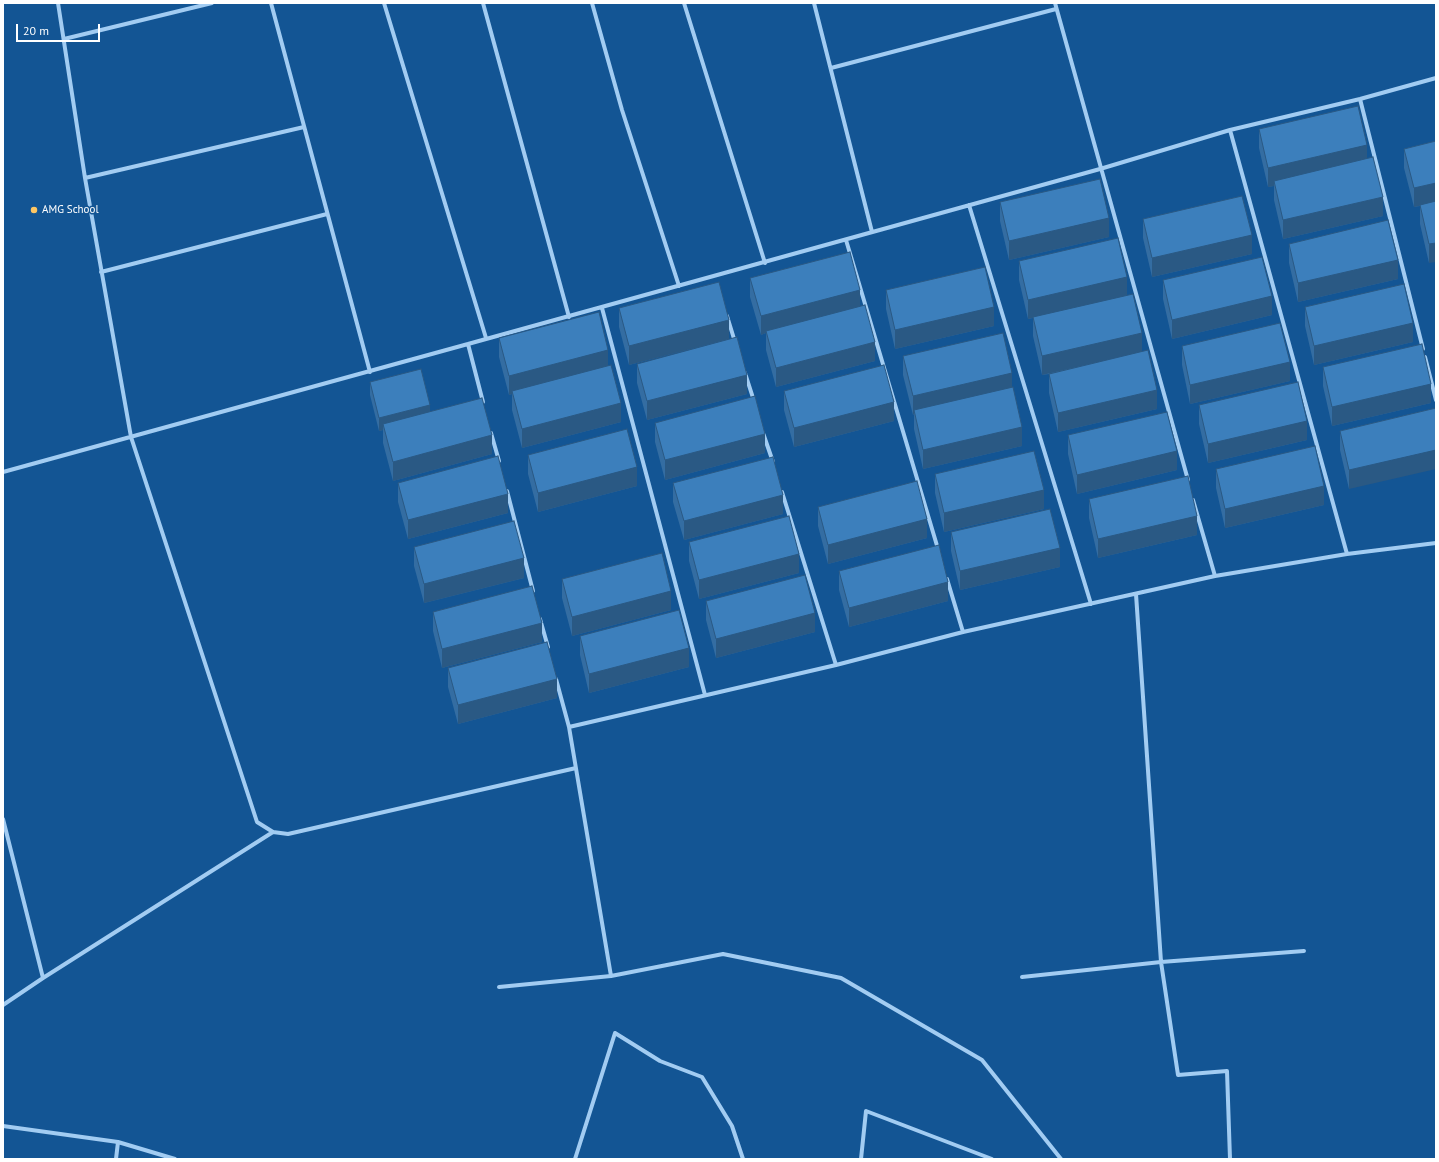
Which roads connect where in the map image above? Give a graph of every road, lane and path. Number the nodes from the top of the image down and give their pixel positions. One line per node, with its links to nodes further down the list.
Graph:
1 (58, 3): 11 (street)
2 (212, 3): 11 (street)
3 (271, 3): 15 (street)
4 (384, 3): 31 (street)
5 (483, 3): 30 (street)
6 (592, 3): 27 (street)
7 (684, 3): 23 (street)
8 (814, 3): 12 (street)
9 (1055, 3): 10 (street)
10 (1056, 9): 12 (street); 17 (street)
11 (64, 38): 18 (street)
12 (831, 68): 21 (street)
13 (1436, 78): 14 (street)
14 (1360, 99): 16 (street); 36 (street)
15 (304, 127): 18 (street); 20 (street)
16 (1230, 130): 17 (street); 50 (street)
17 (1100, 170): 19 (street); 45 (street)
18 (85, 178): 24 (street)
19 (969, 205): 21 (street); 56 (street)
20 (327, 214): 24 (street); 35 (street)
21 (872, 232): 22 (street)
22 (846, 240): 23 (street); 51 (street)
23 (765, 263): 25 (street)
24 (101, 272): 41 (street)
25 (715, 276): 26 (street); 27 (street)
26 (717, 284)
27 (679, 286): 28 (street)
28 (602, 308): 30 (street); 62 (street)
29 (727, 314): 33 (street)
30 (569, 317): 31 (street)
31 (486, 338): 32 (street)
32 (468, 344): 35 (street); 37 (street)
33 (736, 345)
34 (743, 368): 38 (street)
35 (370, 372): 41 (street)
36 (1436, 400)
37 (484, 405)
38 (755, 406)
39 (490, 428): 42 (street)
40 (762, 429): 43 (street)
41 (131, 437): 44 (street); 66 (street)
42 (500, 467)
43 (774, 467)
44 (3, 472)
45 (1189, 484)
46 (506, 490): 55 (street)
47 (781, 490): 60 (street)
48 (1191, 492): 53 (street)
49 (1436, 543): 50 (street)
50 (1347, 554): 53 (street)
51 (940, 557)
52 (945, 572): 58 (street)
53 (1214, 576): 54 (street)
54 (1136, 594): 56 (street); 68 (street)
55 (534, 597)
56 (1091, 604): 58 (street)
57 (539, 612): 59 (street)
58 (963, 632): 60 (street)
59 (549, 651)
60 (836, 665): 62 (street)
61 (555, 674): 63 (street)
62 (704, 695): 63 (street)
63 (569, 727): 64 (street)
64 (576, 768): 66 (street); 69 (street)
65 (3, 819): 71 (street)
66 (273, 832): 71 (street)
67 (1304, 951): 68 (street)
68 (1161, 962): 70 (street); 83 (street)
69 (611, 976): 72 (street); 82 (street)
70 (1022, 977)
71 (43, 978): 73 (street)
72 (499, 987)
73 (3, 1005)
74 (3, 1126): 75 (street)
75 (118, 1142): 76 (street); 77 (street)
76 (116, 1159)
77 (175, 1159)
78 (575, 1159): 79 (street)
79 (742, 1159)
80 (861, 1159): 81 (street)
81 (992, 1159)
82 (1061, 1159)
83 (1230, 1159)

